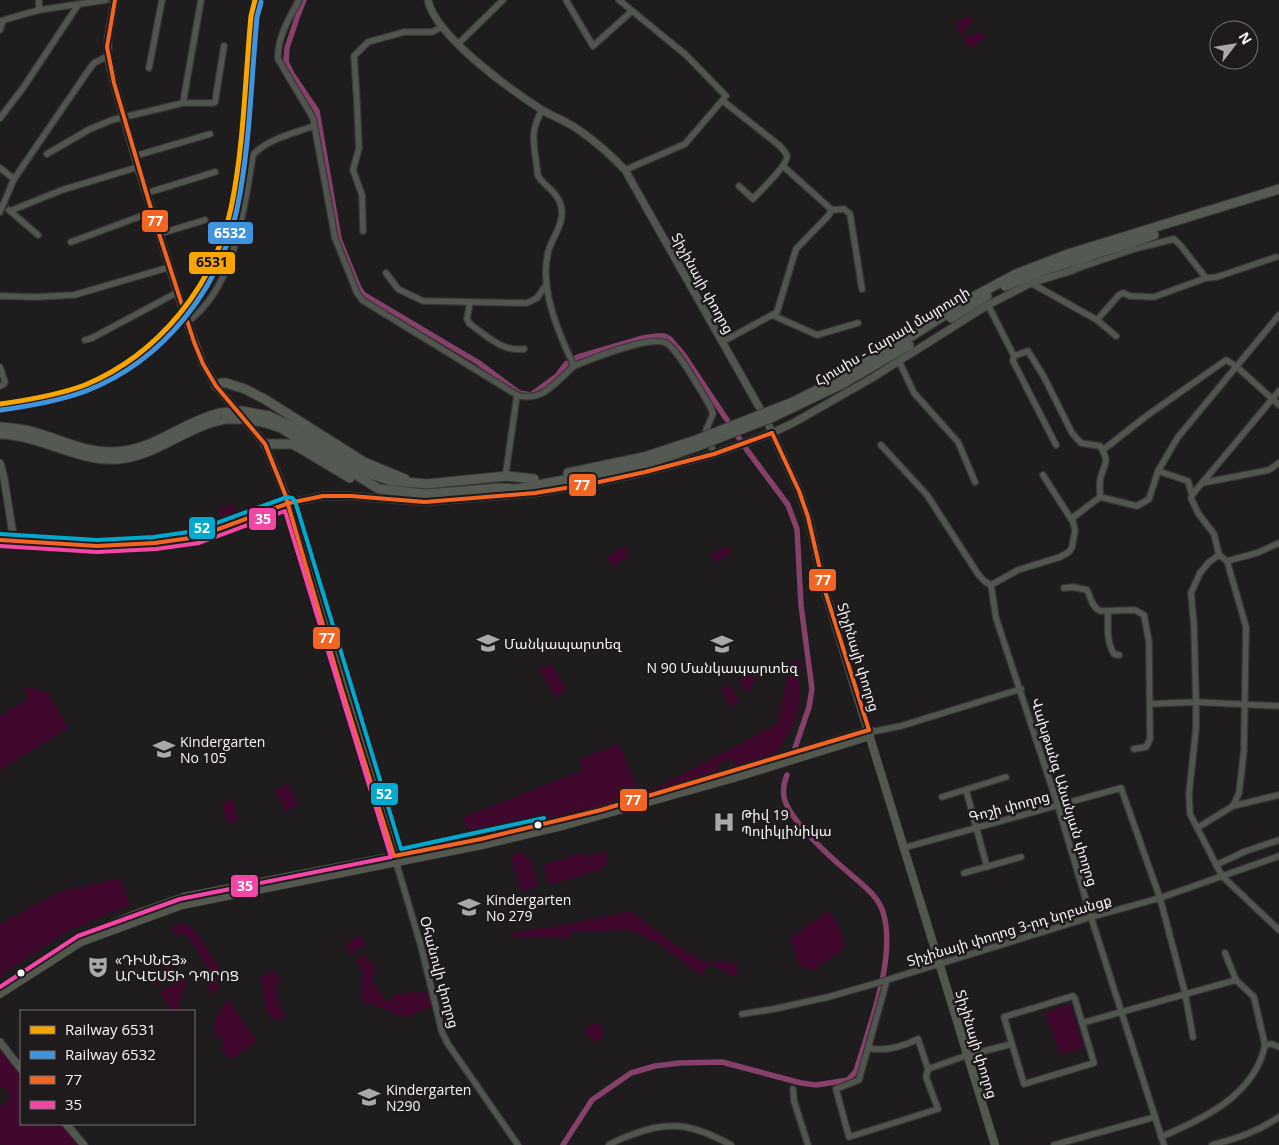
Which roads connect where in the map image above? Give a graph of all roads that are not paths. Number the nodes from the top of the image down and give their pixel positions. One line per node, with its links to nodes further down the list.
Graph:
1 (39, 0): 12 (street)
2 (106, 0): 11 (street)
3 (115, 0): 19 (main road, Օհանովի փողոց)
4 (162, 0): 20 (street)
5 (201, 0): 22 (street)
6 (299, 0): 26 (street)
7 (428, 0): 15 (street, Տիչինայի փողոց)
8 (503, 0): 17 (street)
9 (566, 0): 13 (street)
10 (620, 0): 13 (street)
11 (78, 5): 12 (street); 25 (street)
12 (39, 10): 14 (street)
13 (632, 11): 21 (street)
14 (2, 21): 16 (street)
15 (442, 28): 17 (street, Տիչինայի փողոց); 46 (street)
16 (0, 30)
17 (458, 44): 23 (street, Տիչինայի փողոց)
18 (224, 46): 22 (street)
19 (108, 56): 24 (main road, Օհանովի փողոց); 35 (street)
20 (149, 68)
21 (723, 101): 30 (street); 33 (street)
22 (183, 103): 24 (street)
23 (542, 110): 33 (street, Տիչինայի փողոց); 58 (street)
24 (123, 117): 28 (street); 29 (main road, Օհանովի փողոց)
25 (0, 118)
26 (314, 126): 67 (street); 82 (street)
27 (210, 134): 29 (street)
28 (47, 154)
29 (135, 156): 31 (main road, Օհանովի փողոց)
30 (783, 166): 36 (street); 41 (street)
31 (138, 167): 38 (main road, Օհանովի փողոց); 42 (street)
32 (0, 168): 35 (street)
33 (625, 170): 71 (street, Տիչինայի փողոց)
34 (215, 172): 38 (street)
35 (14, 180): 40 (street)
36 (740, 186)
37 (1279, 189): 78 (highway, Հյուսիս - Հարավ մայրուղի)
38 (147, 193): 44 (main road, Օհանովի փողոց)
39 (1279, 196): 50 (highway, Հյուսիս - Հարավ մայրուղի)
40 (3, 205): 42 (street); 43 (street)
41 (832, 210): 59 (street); 64 (street)
42 (10, 211): 48 (street)
43 (0, 212)
44 (152, 212): 47 (main road, Օհանովի փողոց); 49 (street)
45 (205, 220): 47 (street)
46 (363, 231)
47 (159, 234): 52 (main road, Օհանովի փողոց)
48 (38, 236)
49 (71, 242)
50 (1112, 248): 53 (street); 54 (highway, Հյուսիս - Հարավ մայրուղի)
51 (1276, 258): 56 (street)
52 (170, 267): 60 (main road, Օհանովի փողոց); 61 (street)
53 (1073, 270): 54 (street); 56 (street); 57 (street)
54 (1039, 272): 78 (highway, Հյուսիս - Հարավ մայրուղի)
55 (386, 273): 62 (street)
56 (1206, 278): 66 (street)
57 (1031, 283): 63 (street); 66 (street)
58 (546, 285): 62 (street); 75 (street)
59 (862, 289)
60 (178, 292): 67 (main road, Օհանովի փողոց); 70 (street)
61 (0, 296)
62 (470, 302): 72 (street)
63 (988, 305): 73 (street); 74 (street)
64 (772, 315): 68 (street); 71 (street)
65 (1279, 315): 76 (street)
66 (1097, 320): 69 (street)
67 (188, 322): 80 (main road, Օհանովի փողոց)
68 (858, 323)
69 (1116, 336)
70 (85, 340)
71 (722, 342): 88 (street, Տիչինայի փողոց)
72 (524, 349)
73 (1014, 356): 93 (street); 94 (street)
74 (899, 360): 88 (street); 102 (street)
75 (572, 362): 82 (street); 95 (street)
76 (1236, 366): 83 (street); 94 (street); 98 (street)
77 (0, 367): 79 (street)
78 (838, 383): 90 (highway, Հյուսիս - Հարավ մայրուղի, bridge)
79 (0, 386)
80 (216, 386): 91 (main road, Օհանովի փողոց); 103 (highway)
81 (1279, 391): 83 (street)
82 (517, 395): 99 (street)
83 (1272, 399): 84 (street); 104 (street)
84 (1279, 405)
85 (223, 416): 86 (highway, Հյուսիս - Հարավ մայրուղի, bridge); 87 (highway, Հյուսիս - Հարավ մայրուղի); 89 (highway, Հյուսիս - Հարավ մայրուղի)
86 (268, 420): 103 (highway, Հյուսիս - Հարավ մայրուղի); 105 (highway, Հյուսիս - Հարավ մայրուղի)
87 (0, 427)
88 (772, 433): 95 (main road); 126 (main road, Տիչինայի փողոց)
89 (0, 434)
90 (697, 443): 101 (highway, Հյուսիս - Հարավ մայրուղի); 106 (highway, Հյուսիս - Հարավ մայրուղի)
91 (265, 444): 105 (highway); 110 (main road, Օհանովի փողոց)
92 (881, 445): 117 (street)
93 (1056, 445)
94 (1103, 450): 109 (street)
95 (714, 454): 107 (main road)
96 (0, 463): 113 (street)
97 (1279, 463): 104 (street)
98 (1158, 471): 108 (street); 109 (street)
99 (506, 472)
100 (1043, 475): 111 (street)
101 (534, 479): 103 (highway, Հյուսիս - Հարավ մայրուղի); 106 (highway, Հյուսիս - Հարավ մայրուղի)
102 (976, 482)
103 (417, 483)
104 (1202, 483): 108 (street)
105 (379, 489): 106 (highway, Հյուսիս - Հարավ մայրուղի)
106 (517, 490): 107 (highway)
107 (505, 494): 110 (main road)
108 (1192, 495): 115 (street)
109 (1100, 497): 111 (street)
110 (288, 503): 113 (main road); 140 (main road, Օհանովի փողոց)
111 (1072, 519): 117 (street)
112 (0, 540): 113 (main road)
113 (14, 541)
114 (1279, 543): 116 (street)
115 (1219, 555): 116 (street); 122 (street)
116 (1227, 561): 124 (street)
117 (991, 585): 121 (street, Վախթանգ Անանյան փողոց)
118 (1064, 588): 119 (street)
119 (1108, 611): 120 (street); 123 (street)
120 (1119, 655)
121 (1021, 689): 126 (street); 132 (street, Վախթանգ Անանյան փողոց)
122 (1196, 702): 123 (street); 124 (street); 135 (street)
123 (1150, 704): 127 (street)
124 (1245, 704): 125 (street); 133 (street)
125 (1279, 706)
126 (872, 733): 137 (main road, Տիչինայի փողոց); 140 (main road)
127 (1134, 749)
128 (1006, 778): 129 (street)
129 (966, 790): 131 (street); 134 (street)
130 (1279, 795): 133 (street)
131 (942, 797)
132 (1058, 806): 134 (street, Գոշի փողոց); 145 (street, Գոշի փողոց); 146 (street, Վախթանգ Անանյան փողոց)
133 (1234, 806): 135 (street)
134 (976, 828): 137 (street, Գոշի փողոց); 142 (street)
135 (1197, 828): 141 (street)
136 (1279, 840): 141 (street)
137 (904, 848): 149 (main road, Տիչինայի փողոց)
138 (1279, 856): 144 (street, Տիչինայի փողոց 3-րդ նրբանցք)
139 (1021, 857): 142 (street)
140 (397, 859): 152 (main road); 154 (main road); 174 (street, Օհանովի փողոց)
141 (1216, 865): 144 (street)
142 (987, 867): 143 (street)
143 (964, 873)
144 (1222, 876): 145 (street, Տիչինայի փողոց 3-րդ նրբանցք); 147 (street)
145 (1160, 898): 146 (street, Տիչինայի փողոց 3-րդ նրբանցք); 153 (street)
146 (1091, 917): 149 (street, Տիչինայի փողոց 3-րդ նրբանցք); 155 (street, Վախթանգ Անանյան փողոց)
147 (1279, 930)
148 (1225, 953): 151 (street)
149 (939, 963): 150 (street, Տիչինայի փողոց 3-րդ նրբանցք); 164 (main road, Տիչինայի փողոց)
150 (887, 980): 156 (street, Տիչինայի փողոց 3-րդ նրբանցք); 163 (street)
151 (1236, 980): 153 (street); 161 (street)
152 (0, 988)
153 (1185, 993): 155 (street); 158 (street)
154 (0, 994)
155 (1122, 1011): 157 (street); 168 (street, Վախթանգ Անանյան փողոց)
156 (742, 1014)
157 (1082, 1023): 160 (street); 160 (street)
158 (1194, 1037)
159 (0, 1042): 165 (street)
160 (1012, 1044): 164 (street)
161 (1265, 1045): 162 (street); 171 (street)
162 (1279, 1047)
163 (868, 1048): 166 (street); 166 (street)
164 (968, 1055): 166 (street); 178 (main road, Տիչինայի փողոց)
165 (20, 1068)
166 (928, 1069)
167 (793, 1089): 177 (street)
168 (1155, 1117): 171 (street, Վախթանգ Անանյան փողոց); 179 (street)
169 (1279, 1117): 172 (street)
170 (67, 1125): 173 (street)
171 (1161, 1137): 180 (street, Վախթանգ Անանյան փողոց)
172 (1224, 1144): 181 (street)
173 (84, 1145)
174 (518, 1145)
175 (609, 1145): 176 (street)
176 (731, 1145)
177 (808, 1145)
178 (995, 1145)
179 (1054, 1145)
180 (1164, 1145)
181 (1212, 1145)

